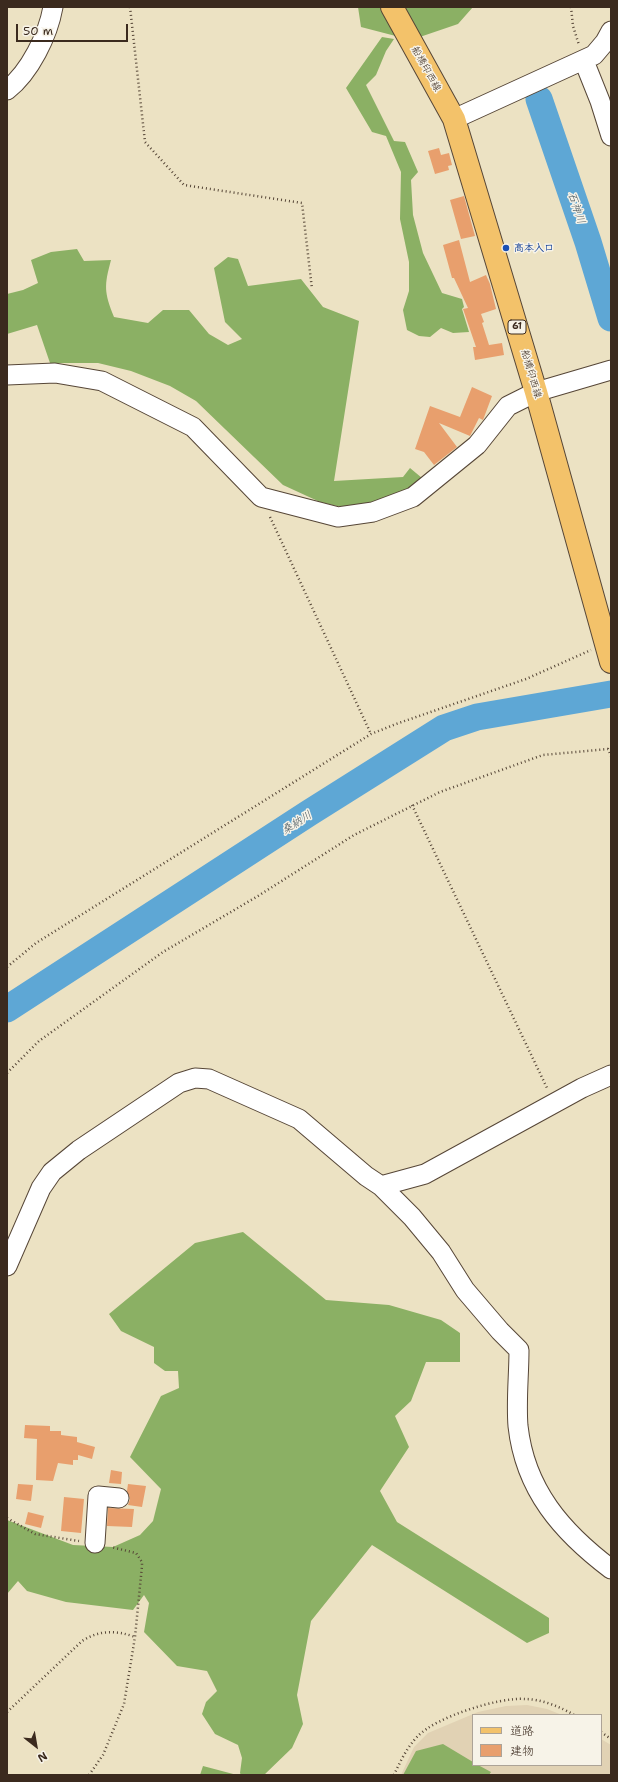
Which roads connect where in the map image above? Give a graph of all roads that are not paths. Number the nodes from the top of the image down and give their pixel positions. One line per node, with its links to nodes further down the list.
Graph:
1 (53, 7): 5 (street)
2 (392, 7): 6 (main road, 船橋印西線 / 61)
3 (611, 31): 4 (street)
4 (584, 61): 6 (street); 7 (street)
5 (7, 90)
6 (454, 119): 10 (main road, 船橋印西線 / 61)
7 (611, 136)
8 (611, 370): 10 (street)
9 (7, 376): 10 (street)
10 (536, 392): 11 (main road, 船橋印西線 / 61)
11 (609, 655)
12 (611, 1075): 13 (street)
13 (381, 1186): 14 (street); 17 (street)
14 (7, 1266)
15 (119, 1498): 16 (street)
16 (95, 1543)
17 (611, 1569)

